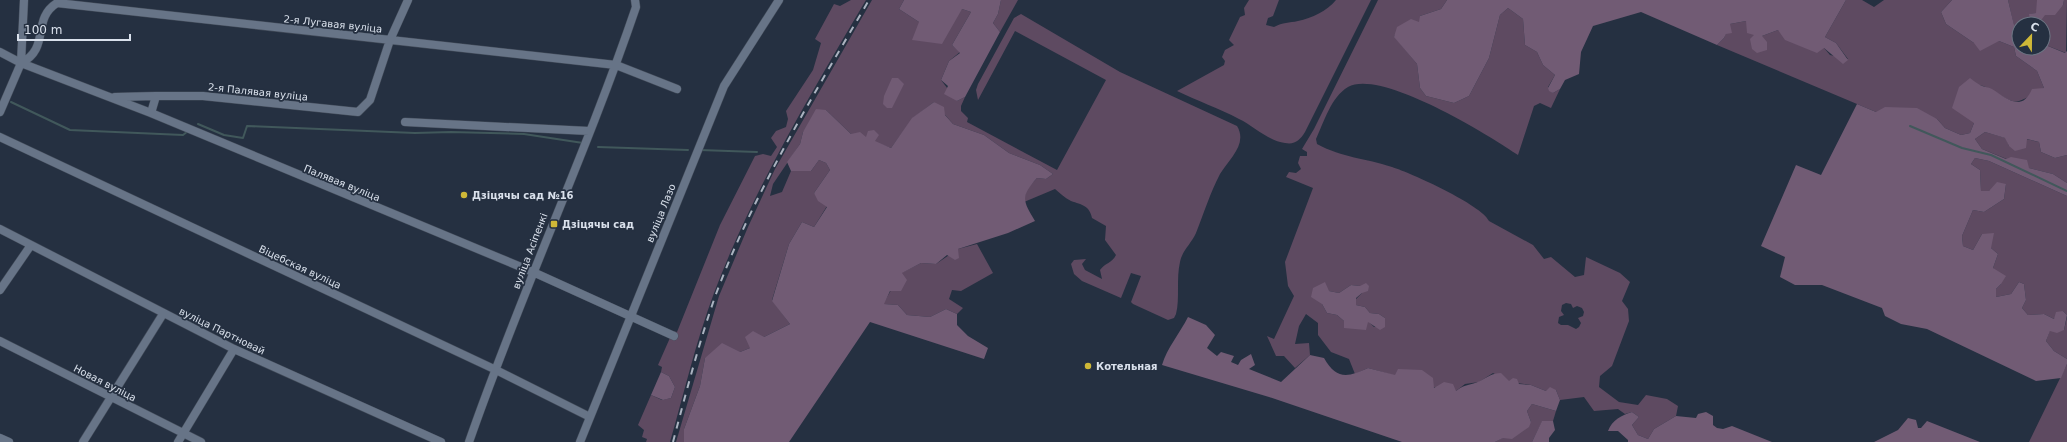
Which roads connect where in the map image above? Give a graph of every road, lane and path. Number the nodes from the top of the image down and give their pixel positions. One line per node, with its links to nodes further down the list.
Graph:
1 (24, 0): 7 (street)
2 (408, 0): 5 (street)
3 (635, 0): 8 (street, вуліца Асіпенкі)
4 (779, 0): 22 (street, вуліца Лазо)
5 (390, 40): 7 (street, 2-я Лугавая вуліца); 8 (street, 2-я Лугавая вуліца); 10 (street, 2-я Палявая вуліца)
6 (0, 52): 7 (street, Палявая вуліца)
7 (21, 63): 11 (street, Палявая вуліца); 12 (street)
8 (616, 65): 9 (street, 2-я Лугавая вуліца); 15 (street, вуліца Асіпенкі)
9 (677, 89)
10 (156, 96): 11 (street, 2-я Палявая вуліца); 13 (street)
11 (111, 98): 13 (street, Палявая вуліца)
12 (0, 112)
13 (151, 113): 19 (street, Палявая вуліца)
14 (406, 122): 15 (street)
15 (589, 131): 19 (street, вуліца Асіпенкі)
16 (0, 137): 26 (street, Віцебская вуліца)
17 (0, 229): 18 (street, вуліца Партновай)
18 (31, 245): 20 (street); 21 (street, вуліца Партновай)
19 (533, 272): 22 (street, Палявая вуліца); 26 (street, вуліца Асіпенкі)
20 (0, 290)
21 (163, 314): 25 (street, вуліца Партновай); 27 (street)
22 (629, 317): 23 (street, Палявая вуліца); 28 (street, вуліца Лазо)
23 (674, 336)
24 (0, 341): 27 (street, Новая вуліца)
25 (234, 349): 29 (street); 35 (street, вуліца Партновай)
26 (494, 369): 28 (street, Віцебская вуліца); 36 (street, вуліца Асіпенкі)
27 (111, 397): 29 (street, Новая вуліца); 32 (street)
28 (590, 417): 37 (street, вуліца Лазо)
29 (183, 434): 33 (street); 34 (street, Новая вуліца)
30 (0, 438): 31 (street)
31 (9, 442)
32 (83, 442)
33 (178, 442)
34 (201, 442)
35 (441, 442)
36 (469, 442)
37 (580, 442)

